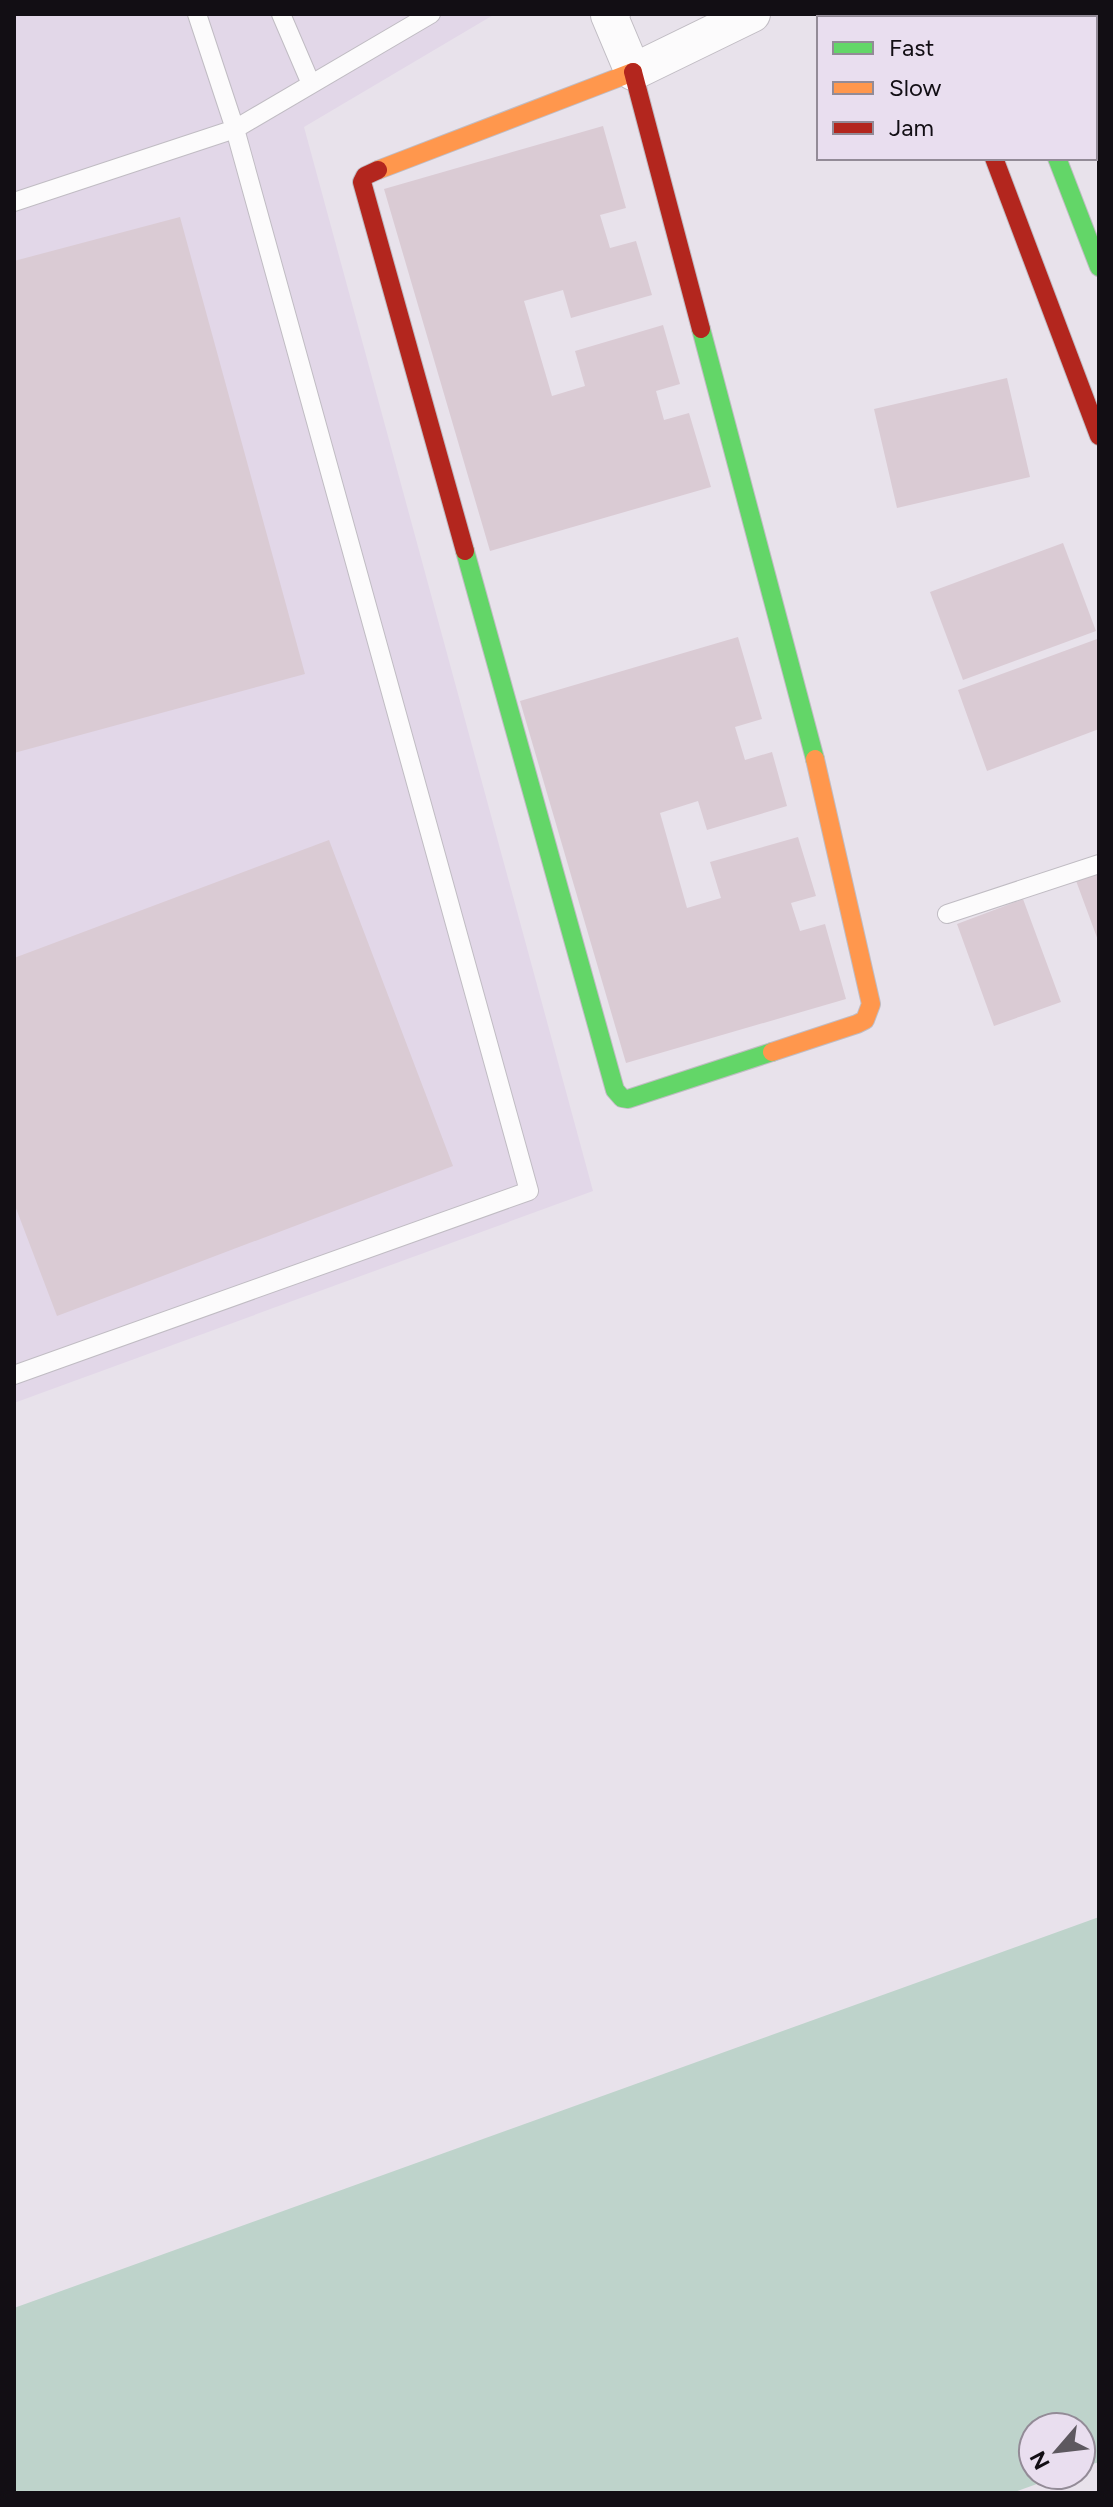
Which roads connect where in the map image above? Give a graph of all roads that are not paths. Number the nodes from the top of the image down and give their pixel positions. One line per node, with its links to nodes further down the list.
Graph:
1 (197, 14): 8 (lane)
2 (281, 14): 7 (lane)
3 (431, 14): 7 (lane)
4 (612, 14): 6 (street)
5 (752, 14): 6 (street)
6 (633, 72): 6 (street)
7 (311, 84): 8 (lane)
8 (235, 129): 11 (lane); 16 (lane)
9 (995, 160): 13 (street)
10 (1058, 160): 12 (street)
11 (14, 202)
12 (1099, 267)
13 (1099, 436)
14 (1099, 864): 15 (lane)
15 (947, 914)
16 (14, 1375)

